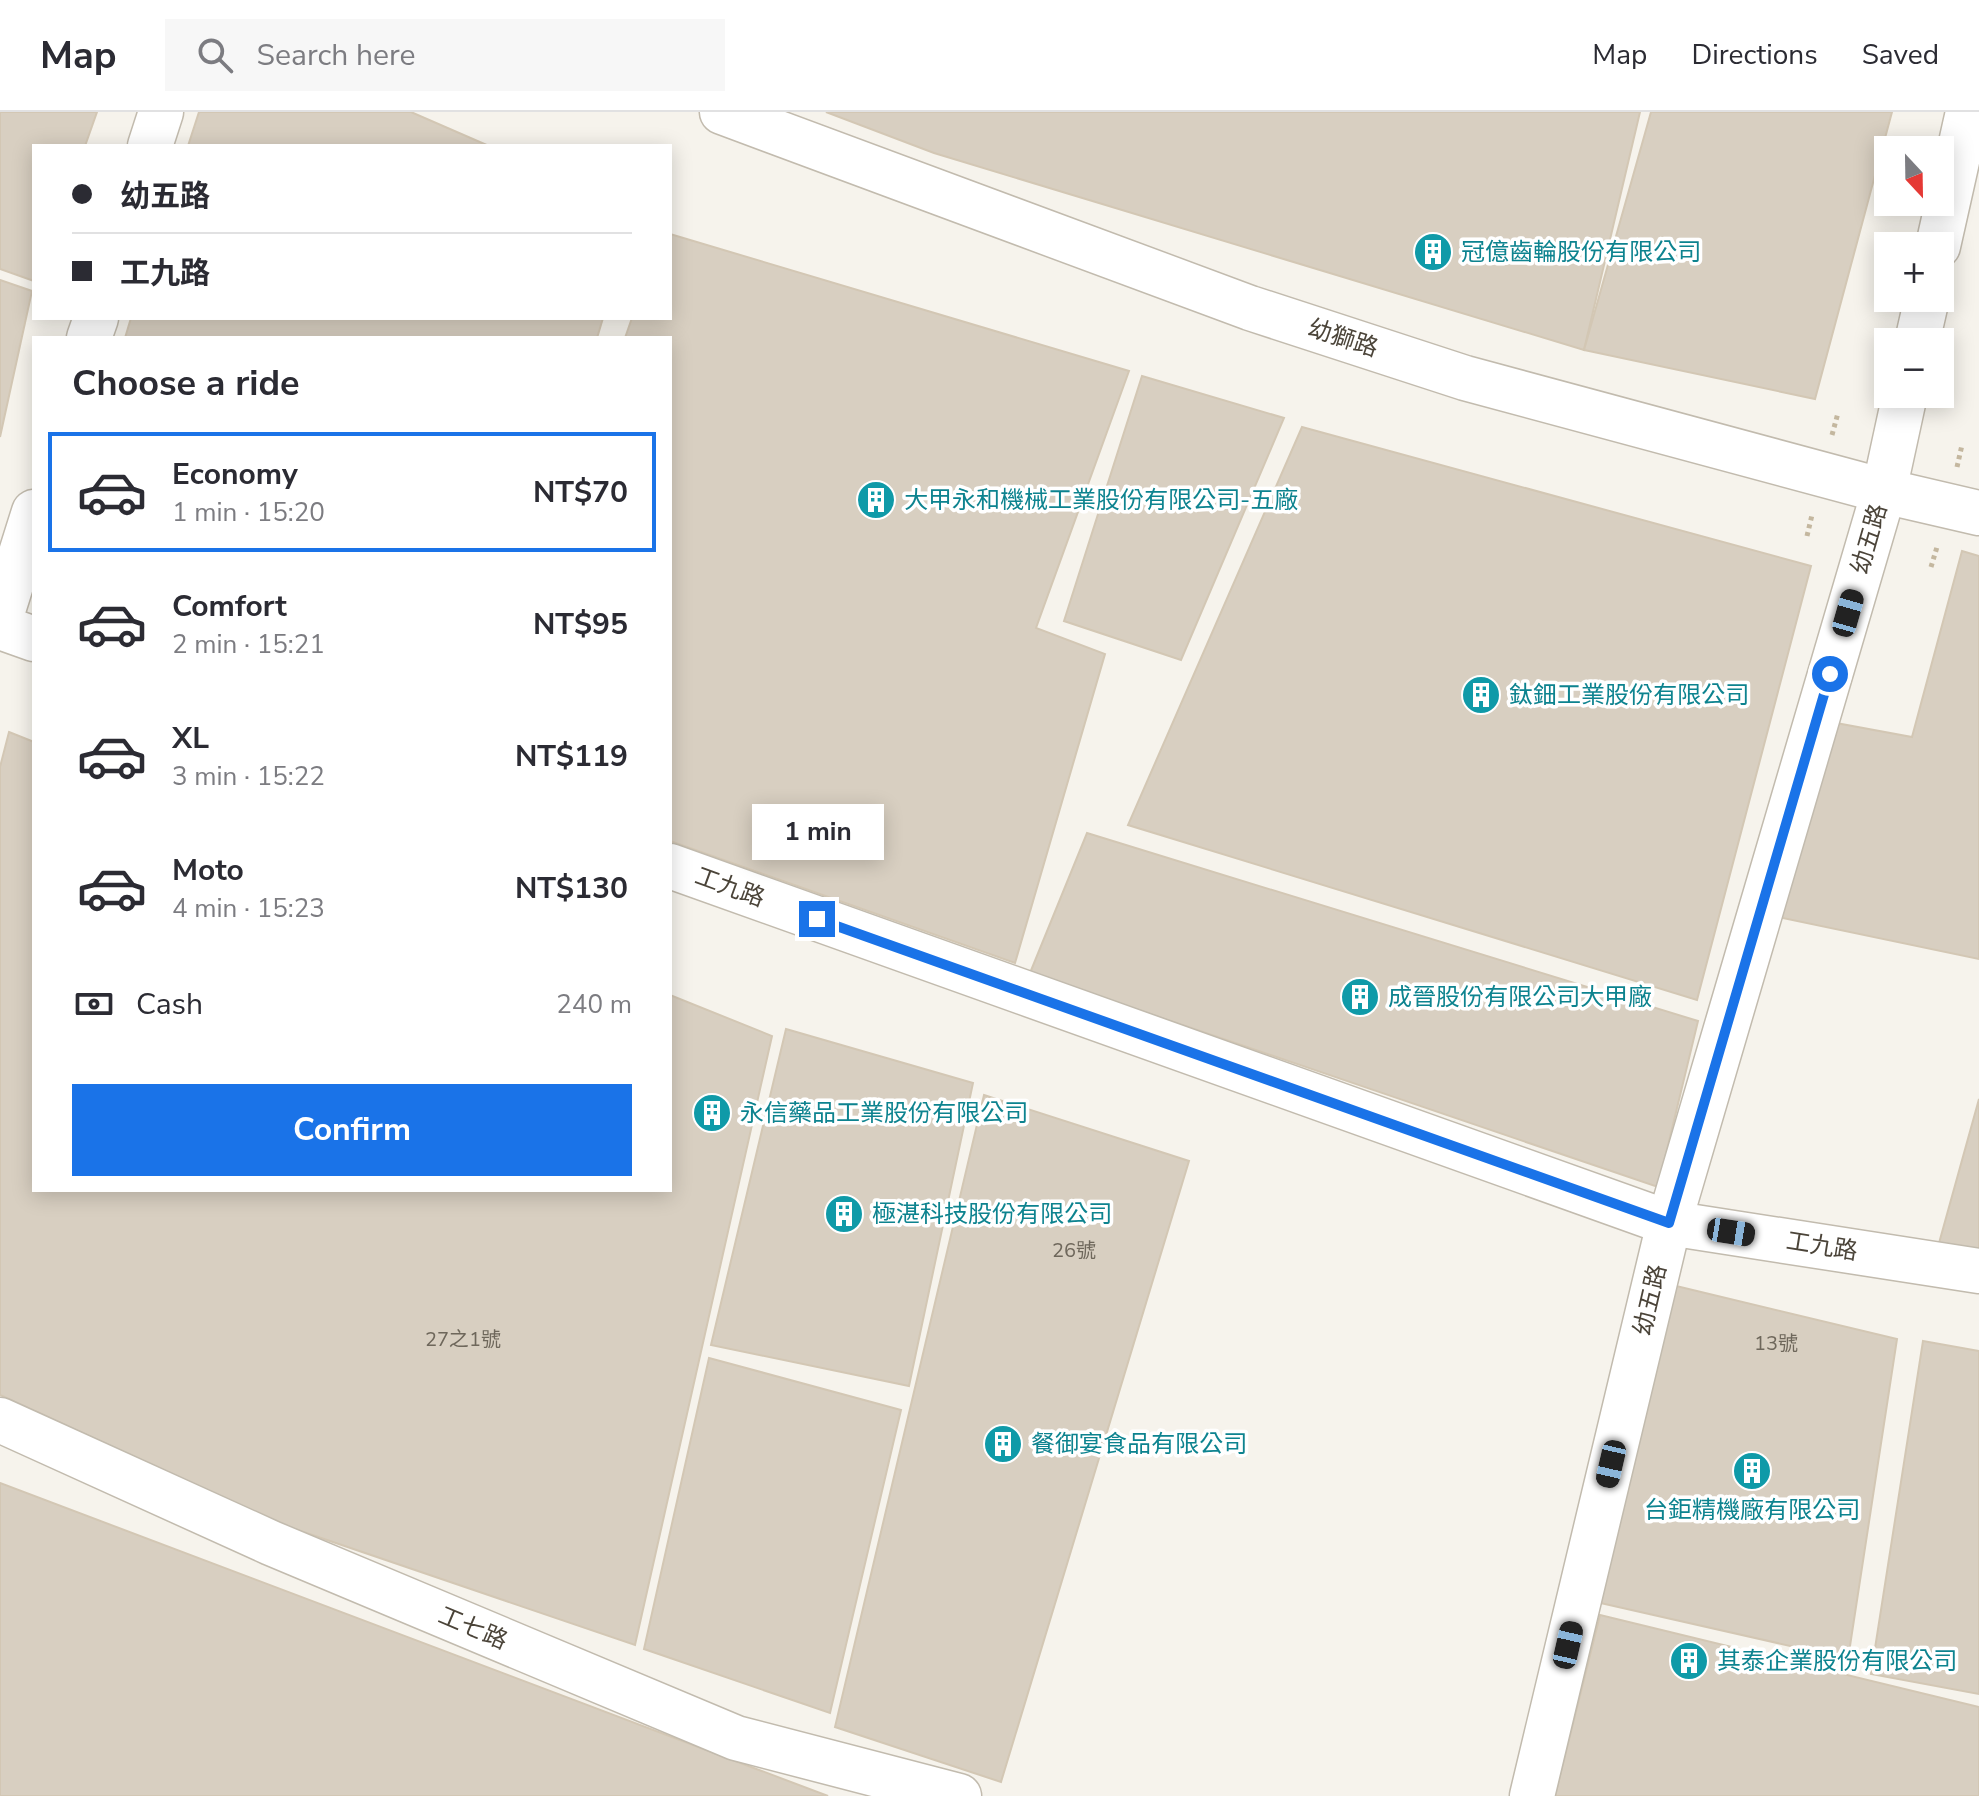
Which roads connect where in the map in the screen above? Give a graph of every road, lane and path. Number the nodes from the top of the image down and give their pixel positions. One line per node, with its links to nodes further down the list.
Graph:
1 (161, 112): 4 (street)
2 (722, 112): 8 (street, 幼獅路)
3 (1968, 112): 5 (street)
4 (151, 144)
5 (1964, 198): 6 (street)
6 (1946, 232)
7 (1902, 408): 8 (street, 幼五路)
8 (1884, 491): 9 (street, 幼獅路); 15 (street, 幼五路)
9 (1979, 513)
10 (32, 518): 11 (street)
11 (0, 620)
12 (0, 627): 13 (street)
13 (32, 638)
14 (672, 867): 15 (street, 工九路)
15 (1669, 1223): 16 (street, 工九路); 19 (street, 幼五路)
16 (1979, 1271)
17 (0, 1420): 18 (street, 工七路)
18 (959, 1796)
19 (1532, 1796)

